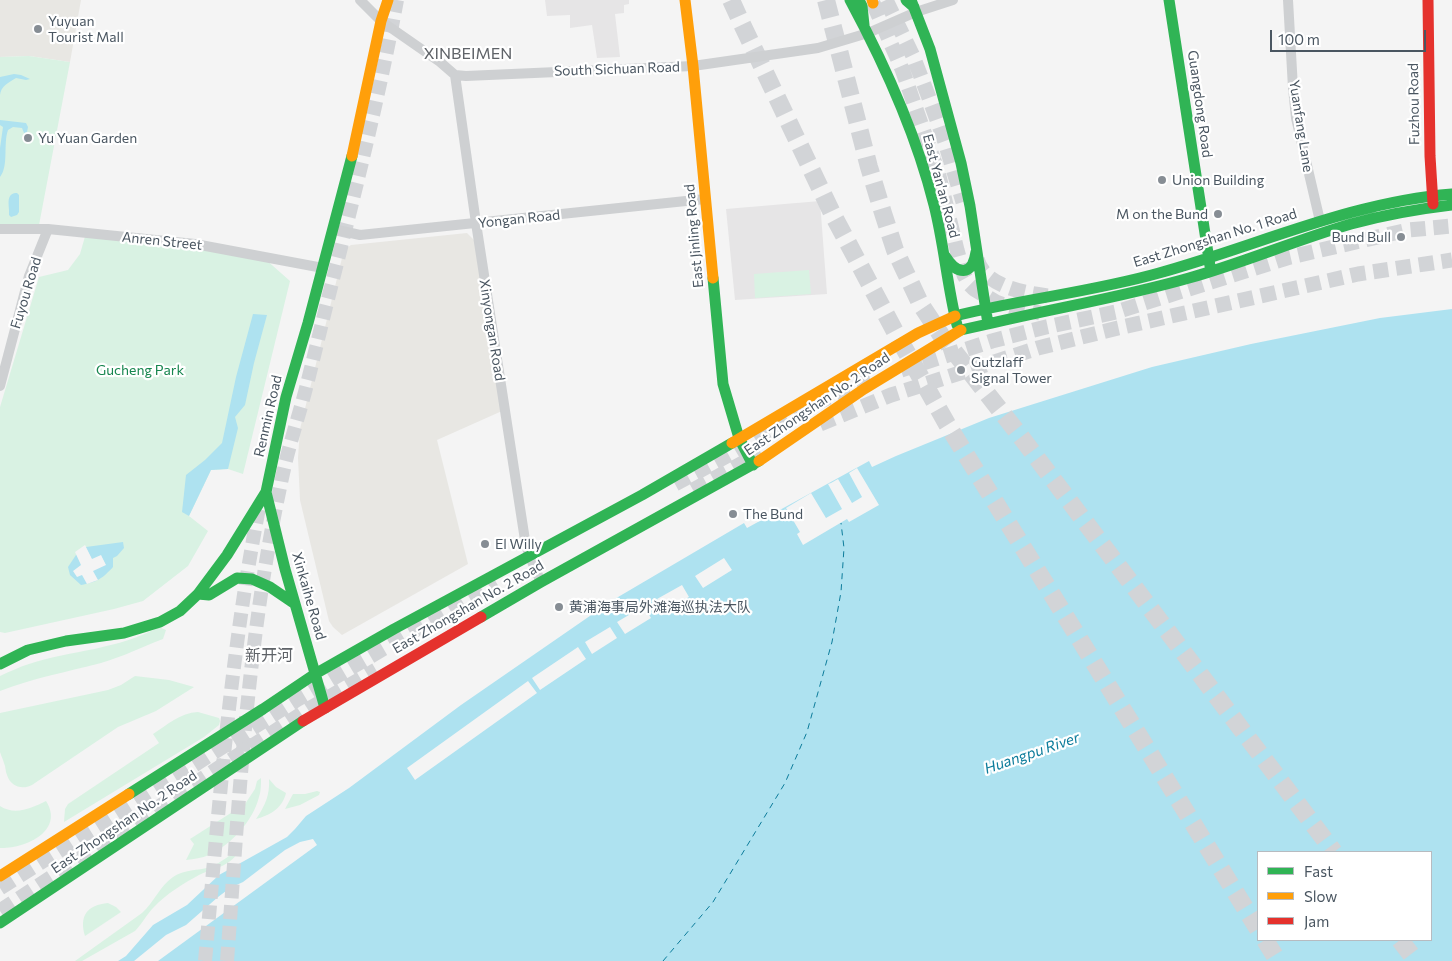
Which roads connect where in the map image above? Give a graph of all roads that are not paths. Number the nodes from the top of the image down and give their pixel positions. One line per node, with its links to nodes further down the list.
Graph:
1 (360, 0): 12 (street)
2 (377, 0): 12 (main road, Renmin Road)
3 (388, 0): 12 (main road, Renmin Road)
4 (685, 0): 14 (main road, East Jinling Road)
5 (850, 0): 13 (main road, East Yan'an Road)
6 (859, 0): 13 (main road)
7 (953, 0): 11 (street, South Sichuan Road)
8 (1169, 0): 27 (main road, Guangdong Road)
9 (1288, 0): 20 (street, Yuanfang Lane)
10 (1428, 0): 18 (main road, Fuzhou Road)
11 (912, 5): 13 (street, South Sichuan Road); 25 (main road, East Yan'an Road)
12 (381, 20): 15 (street); 24 (main road, Renmin Road)
13 (866, 29): 14 (street, South Sichuan Road); 26 (main road, East Yan'an Road)
14 (693, 66): 15 (street, South Sichuan Road); 17 (main road, East Jinling Road)
15 (455, 75): 21 (street, Xinyongan Road)
16 (1452, 194): 18 (main road, East Zhongshan No. 1 Road)
17 (705, 199): 21 (street, Yongan Road); 35 (main road, East Jinling Road)
18 (1432, 201): 19 (main road, East Zhongshan No. 1 Road); 20 (main road, East Zhongshan No. 1 Road); 29 (main road, East Zhongshan No. 1 Road)
19 (1452, 205)
20 (1320, 221): 27 (main road, East Zhongshan No. 1 Road)
21 (476, 223): 24 (street, Yongan Road); 38 (street, Xinyongan Road)
22 (0, 229): 23 (street, Anren Street)
23 (48, 230): 28 (street, Anren Street); 34 (street, Fuyou Road)
24 (333, 230): 28 (main road, Renmin Road)
25 (977, 248): 26 (main road); 30 (main road, East Yan'an Road)
26 (944, 255): 31 (main road, East Yan'an Road)
27 (1208, 258): 29 (main road, Guangdong Road); 30 (main road, East Zhongshan No. 1 Road)
28 (323, 268): 37 (main road, Renmin Road)
29 (1212, 271): 32 (main road, East Zhongshan No. 1 Road)
30 (985, 308): 31 (main road, East Zhongshan No. 1 Road); 32 (main road, East Yan'an Road)
31 (955, 316): 33 (main road, East Yan'an Road); 35 (main road, East Zhongshan No. 2 Road)
32 (988, 324): 33 (main road, East Zhongshan No. 1 Road)
33 (959, 331): 36 (main road, East Zhongshan No. 2 Road)
34 (0, 386)
35 (739, 438): 36 (main road, East Jinling Road); 38 (main road, East Zhongshan No. 2 Road)
36 (753, 465): 39 (main road, East Zhongshan No. 2 Road)
37 (266, 492): 40 (main road, Renmin Road); 41 (main road, Xinkaihe Road)
38 (529, 555): 39 (street, Xinyongan Road); 43 (main road, East Zhongshan No. 2 Road)
39 (542, 582): 44 (main road, East Zhongshan No. 2 Road)
40 (198, 594): 41 (main road); 42 (main road, Renmin Road)
41 (295, 604): 43 (main road, Xinkaihe Road)
42 (0, 664)
43 (315, 674): 44 (main road, Xinkaihe Road); 45 (main road, East Zhongshan No. 2 Road)
44 (325, 708): 46 (main road, East Zhongshan No. 2 Road)
45 (0, 876)
46 (0, 923)

